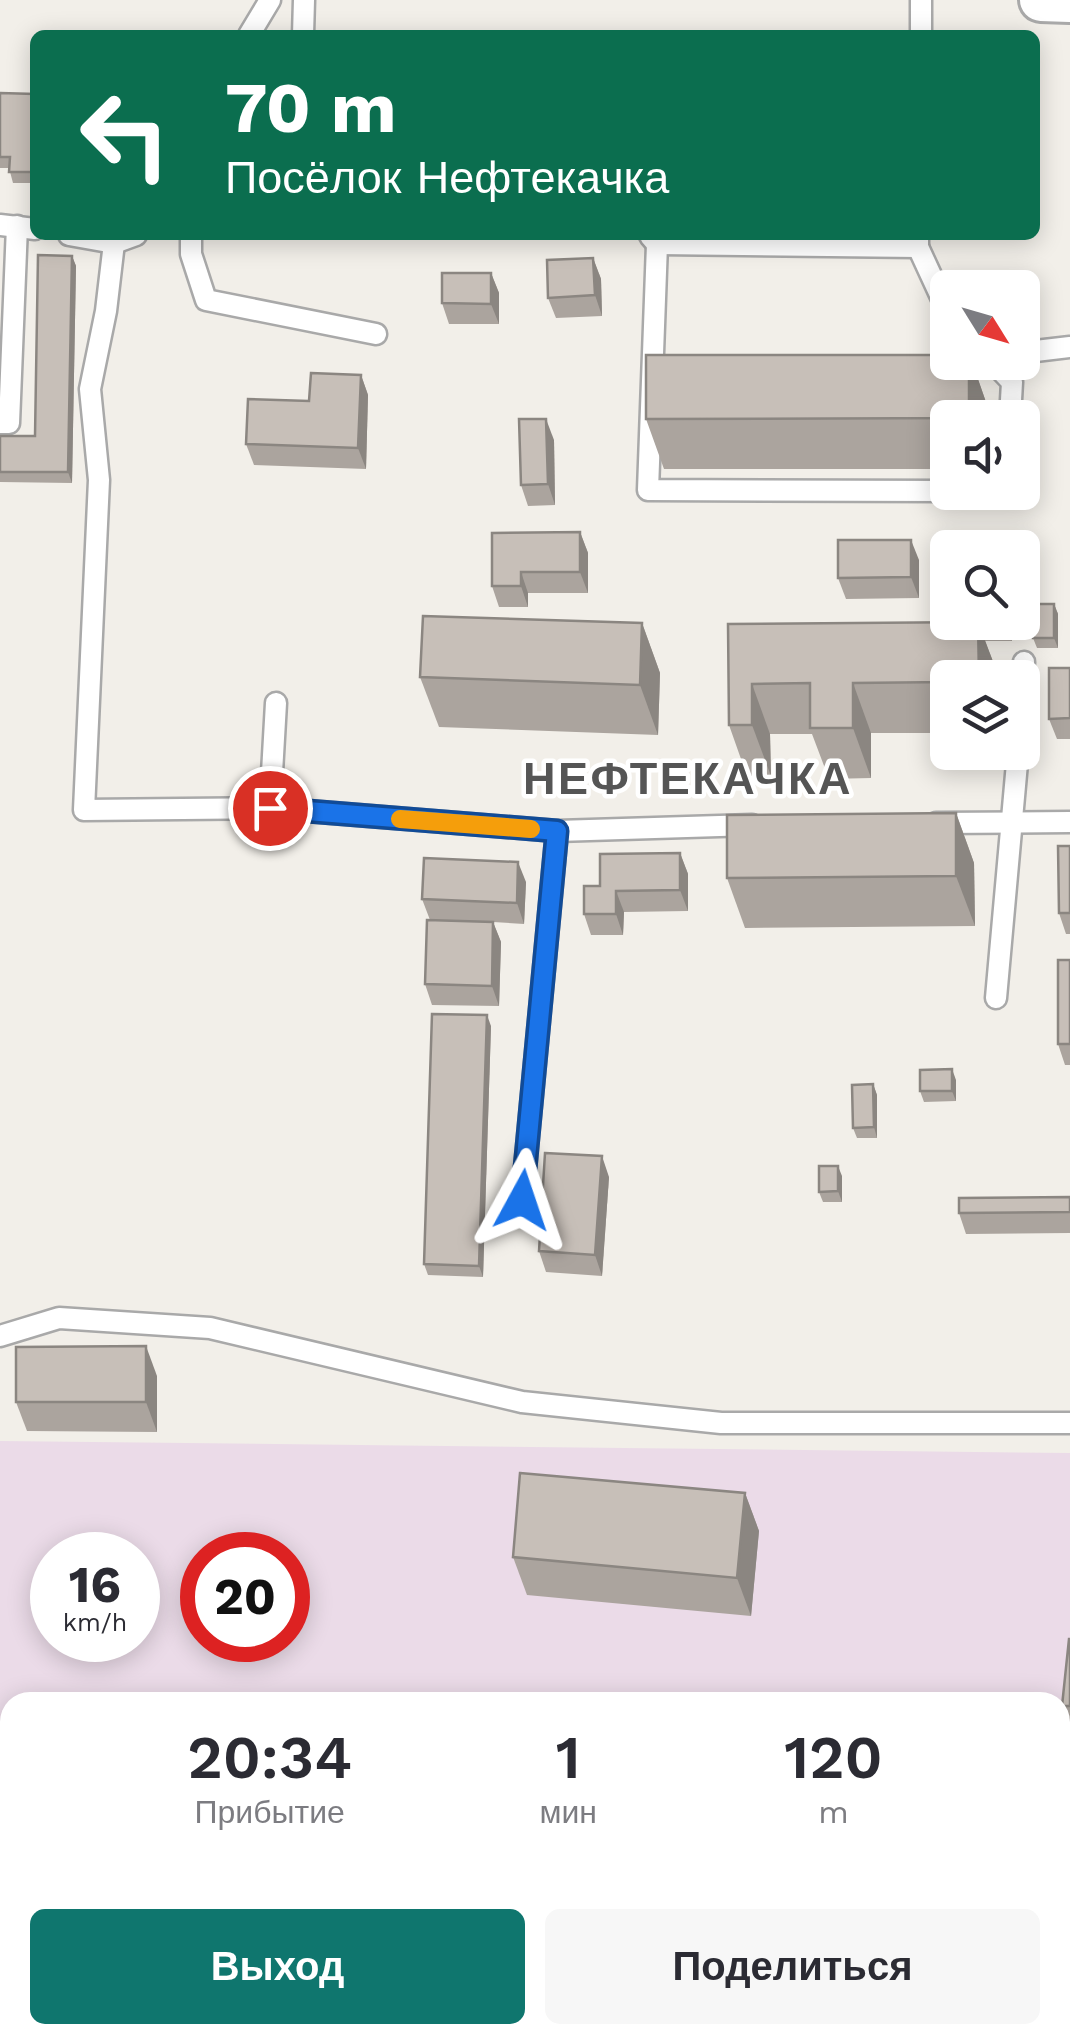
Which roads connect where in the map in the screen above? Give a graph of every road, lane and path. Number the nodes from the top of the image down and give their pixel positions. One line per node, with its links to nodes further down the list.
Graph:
1 (270, 0): 6 (lane)
2 (304, 0): 7 (lane)
3 (922, 0): 8 (lane)
4 (1041, 0): 5 (street)
5 (1070, 1)
6 (252, 30)
7 (303, 30)
8 (921, 30)
9 (17, 227): 22 (lane)
10 (97, 240): 15 (lane)
11 (122, 240): 15 (lane)
12 (191, 240): 17 (lane)
13 (653, 240): 14 (lane); 23 (lane)
14 (918, 241): 16 (lane)
15 (114, 243): 26 (lane)
16 (930, 270)
17 (376, 334)
18 (1070, 346): 19 (lane)
19 (1040, 350)
20 (1012, 382): 21 (lane)
21 (1011, 400)
22 (0, 423)
23 (930, 490)
24 (276, 703): 26 (lane)
25 (1017, 770): 27 (lane)
26 (270, 808): 31 (lane)
27 (1013, 822): 28 (lane); 29 (lane); 32 (lane)
28 (1070, 822)
29 (914, 824)
30 (774, 825): 31 (lane)
31 (557, 831): 33 (lane)
32 (996, 998)
33 (522, 1200)
34 (0, 1336): 35 (lane)
35 (1070, 1423)

